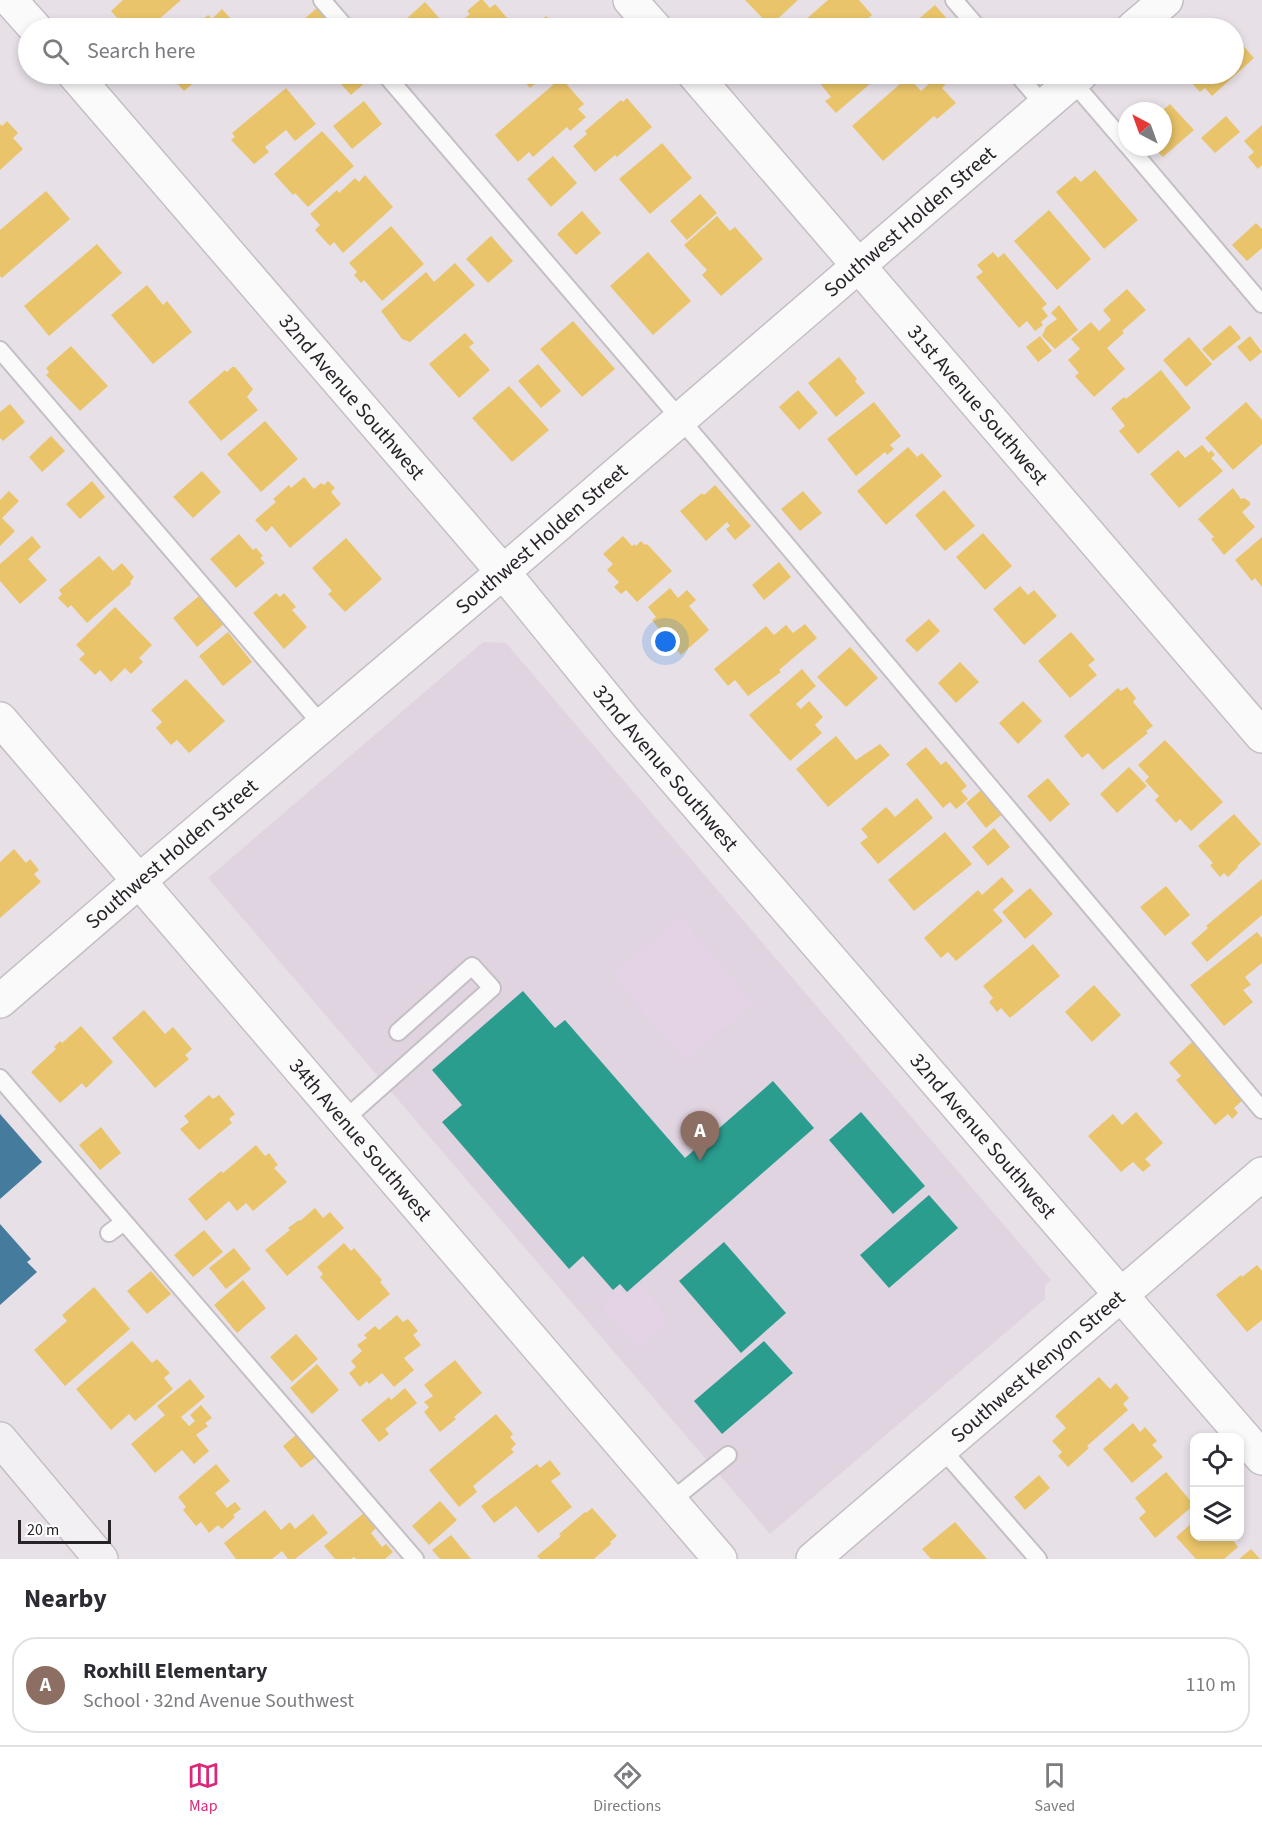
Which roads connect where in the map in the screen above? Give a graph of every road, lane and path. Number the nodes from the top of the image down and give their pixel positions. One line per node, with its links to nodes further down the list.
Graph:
1 (10, 0): 6 (street)
2 (322, 0): 7 (lane)
3 (630, 0): 8 (street)
4 (954, 0): 9 (lane)
5 (1166, 0): 10 (street)
6 (26, 18)
7 (337, 18)
8 (646, 18)
9 (969, 18)
10 (1145, 18)
11 (83, 84): 24 (street, 32nd Avenue Southwest)
12 (394, 84): 23 (lane)
13 (703, 84): 20 (street, 31st Avenue Southwest)
14 (1026, 84): 17 (lane)
15 (1068, 84): 17 (street, Southwest Holden Street)
16 (1081, 84): 18 (lane)
17 (1044, 105): 20 (street, Southwest Holden Street)
18 (1118, 133)
19 (1136, 156): 21 (lane)
20 (858, 264): 23 (street, Southwest Holden Street); 27 (street, 31st Avenue Southwest)
21 (1262, 304)
22 (0, 350): 26 (lane)
23 (680, 419): 24 (street, Southwest Holden Street); 32 (lane)
24 (503, 572): 26 (street, Southwest Holden Street); 37 (street, 32nd Avenue Southwest)
25 (0, 719): 28 (street, 34th Avenue Southwest)
26 (323, 726): 28 (street, Southwest Holden Street)
27 (1262, 736)
28 (139, 881): 29 (street, Southwest Holden Street); 33 (street, 34th Avenue Southwest)
29 (0, 1001)
30 (398, 1032): 33 (lane)
31 (0, 1078): 35 (lane)
32 (1262, 1110)
33 (344, 1120): 42 (street, 34th Avenue Southwest)
34 (1262, 1174): 37 (street, Southwest Kenyon Street)
35 (124, 1222): 36 (lane); 44 (lane)
36 (110, 1233)
37 (1121, 1296): 39 (street, Southwest Kenyon Street); 41 (street, 32nd Avenue Southwest)
38 (0, 1439): 43 (main road)
39 (942, 1449): 46 (street, Southwest Kenyon Street); 47 (lane)
40 (728, 1455): 42 (lane)
41 (1262, 1458)
42 (671, 1501): 45 (street, 34th Avenue Southwest)
43 (101, 1559)
44 (415, 1559)
45 (720, 1559)
46 (813, 1559)
47 (1038, 1559)

